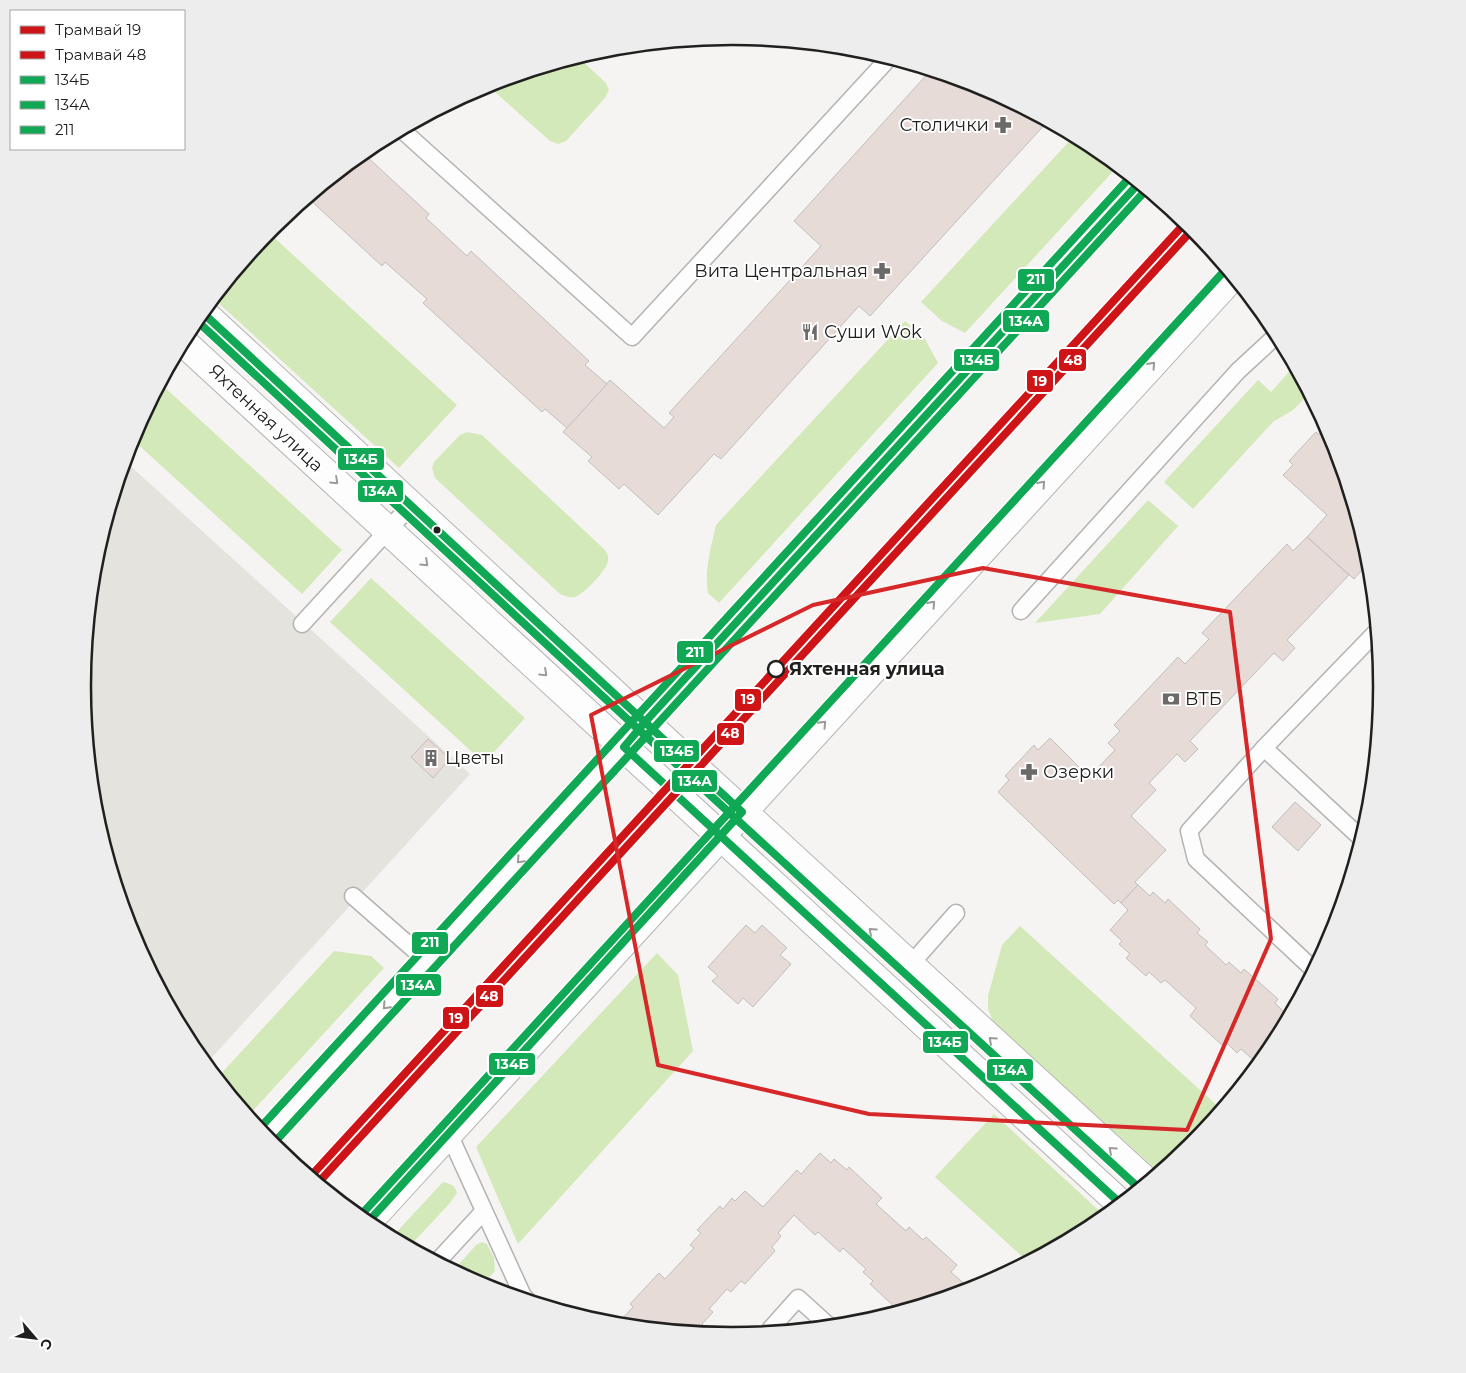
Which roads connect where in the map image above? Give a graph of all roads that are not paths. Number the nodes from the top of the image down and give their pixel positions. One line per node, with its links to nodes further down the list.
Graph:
1 (884, 63): 2 (lane)
2 (407, 134)
3 (1135, 187): 13 (main road)
4 (1229, 280): 16 (main road, one-way to 4)
5 (208, 319): 8 (main road, Яхтенная улица)
6 (1272, 340): 10 (lane)
7 (189, 347): 9 (main road, Яхтенная улица, one-way to 9)
8 (411, 505): 9 (lane); 13 (main road, Яхтенная улица)
9 (389, 530): 11 (lane); 14 (main road, Яхтенная улица, one-way to 14)
10 (1021, 611)
11 (302, 624)
12 (1372, 636): 15 (lane)
13 (645, 722): 14 (main road); 16 (main road, Яхтенная улица)
14 (624, 747): 18 (main road, Яхтенная улица); 21 (main road, one-way to 21)
15 (1264, 748): 17 (lane); 23 (lane)
16 (742, 812): 18 (main road); 22 (main road, Яхтенная улица, one-way to 16)
17 (1357, 834)
18 (720, 836): 25 (main road); 27 (main road, Яхтенная улица)
19 (353, 896): 21 (lane)
20 (956, 913): 22 (lane)
21 (427, 961): 24 (main road, one-way to 24)
22 (910, 964): 26 (main road, Яхтенная улица, one-way to 22)
23 (1310, 967)
24 (271, 1131)
25 (449, 1134): 28 (lane); 29 (main road)
26 (1144, 1179)
27 (1117, 1200)
28 (483, 1212): 30 (lane); 31 (lane)
29 (373, 1217)
30 (441, 1258)
31 (521, 1292)
32 (824, 1322): 33 (lane)
33 (772, 1327)

